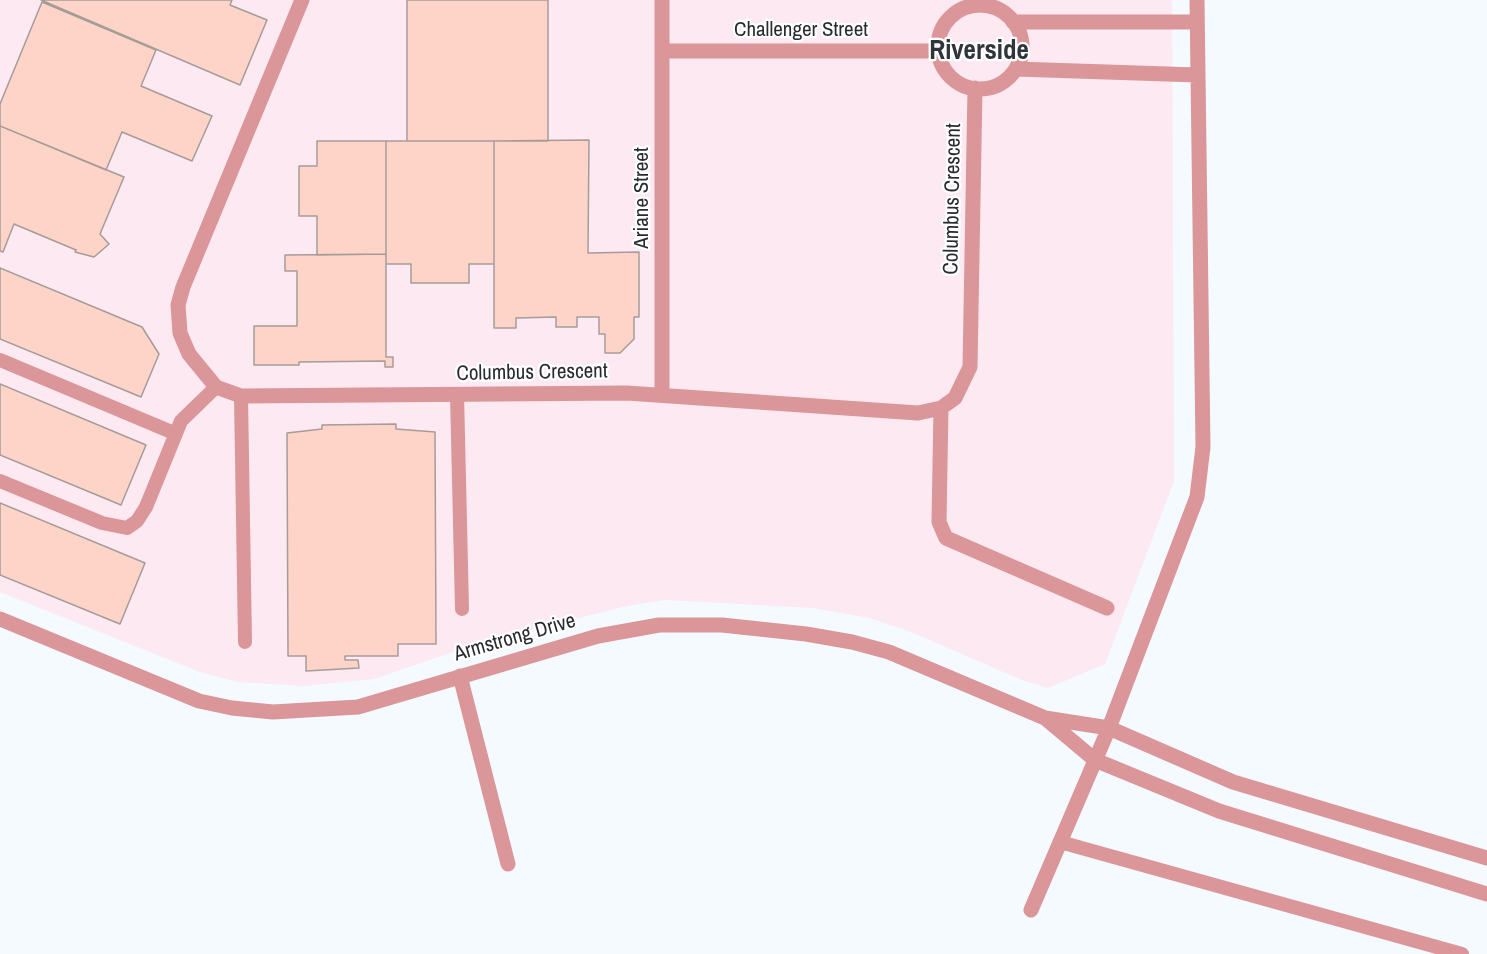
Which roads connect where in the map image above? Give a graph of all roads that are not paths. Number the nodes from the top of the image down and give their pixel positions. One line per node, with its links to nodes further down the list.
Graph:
1 (302, 0): 13 (street)
2 (662, 0): 7 (street, Ariane Street)
3 (1197, 0): 6 (street)
4 (971, 3): 5 (street); 8 (street)
5 (1013, 22): 6 (street); 9 (street)
6 (1197, 22): 10 (street)
7 (663, 51): 8 (street, Challenger Street); 15 (street, Ariane Street)
8 (939, 51): 11 (street)
9 (1016, 69): 10 (street); 11 (street)
10 (1197, 75): 26 (street)
11 (975, 88): 17 (street, Columbus Crescent)
12 (0, 360): 18 (lane)
13 (216, 387): 16 (street, Columbus Crescent); 18 (lane)
14 (457, 394): 15 (street, Columbus Crescent); 16 (street, Columbus Crescent); 21 (lane)
15 (662, 395): 17 (street, Columbus Crescent)
16 (241, 396): 23 (lane)
17 (941, 408): 20 (street)
18 (174, 433): 19 (lane)
19 (0, 481)
20 (1107, 608)
21 (462, 609)
22 (0, 619): 24 (street, Armstrong Drive)
23 (244, 642)
24 (460, 676): 25 (street, Armstrong Drive); 30 (street)
25 (1045, 718): 26 (street); 27 (street)
26 (1108, 728): 27 (street); 29 (street)
27 (1095, 760): 28 (street); 31 (street)
28 (1060, 842): 32 (street); 33 (lane)
29 (1487, 858)
30 (508, 864)
31 (1487, 894)
32 (1031, 910)
33 (1462, 954)

